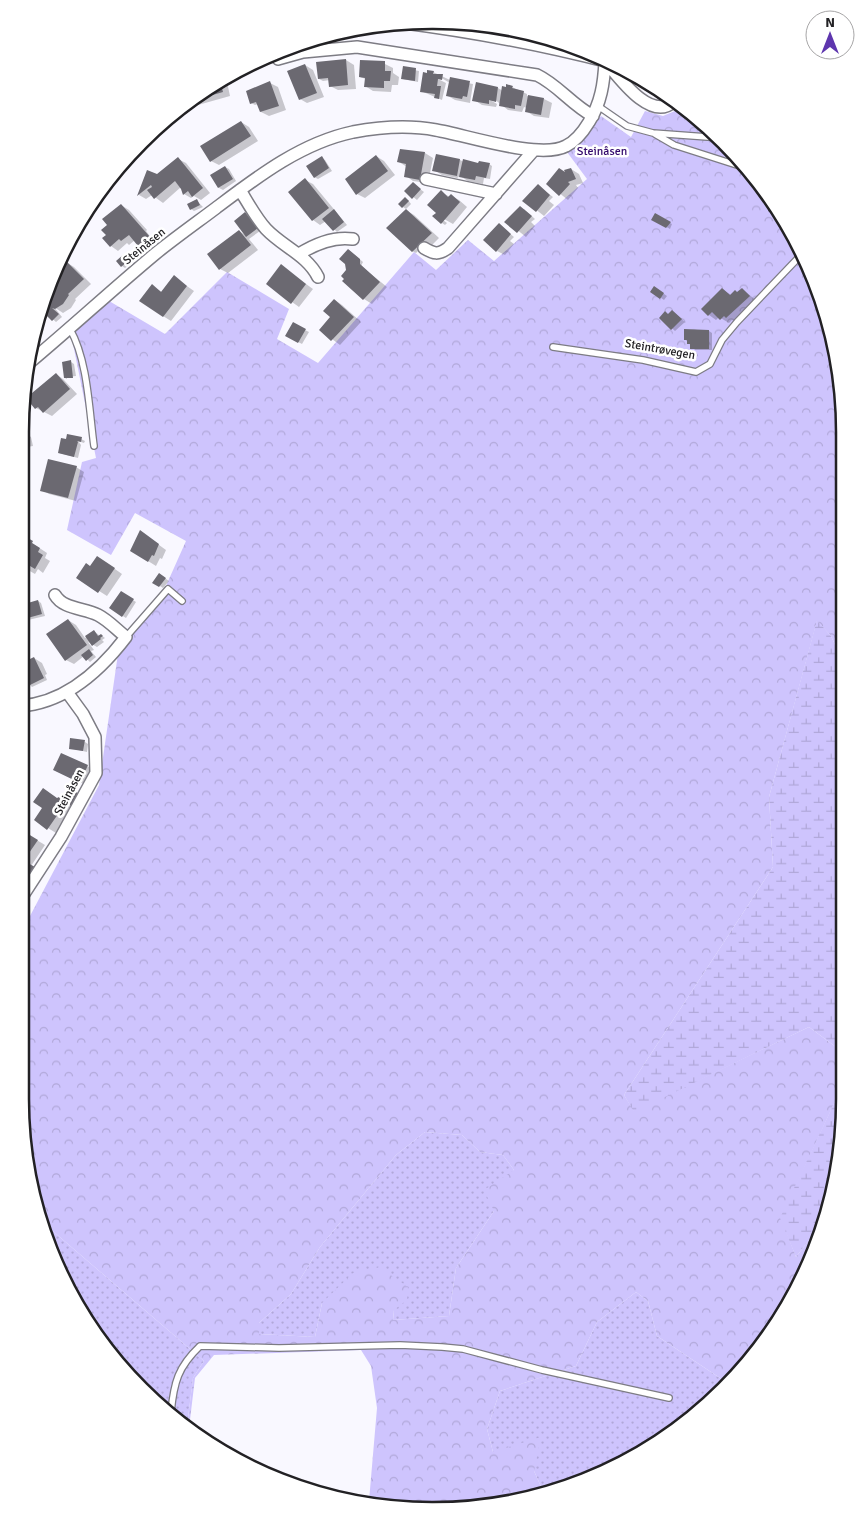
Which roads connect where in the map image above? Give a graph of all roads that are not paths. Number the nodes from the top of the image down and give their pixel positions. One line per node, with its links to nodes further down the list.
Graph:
1 (460, 30): 2 (street)
2 (568, 52)
3 (278, 60): 7 (street)
4 (606, 68): 7 (street, Steinåsen)
5 (616, 73): 6 (street)
6 (668, 105)
7 (595, 111): 8 (lane); 10 (street, Steinåsen)
8 (653, 133): 9 (lane); 11 (lane)
9 (707, 137)
10 (534, 150): 13 (street, Steinåsen); 14 (street)
11 (734, 164)
12 (426, 178): 14 (street)
13 (240, 190): 17 (street); 20 (street, Steinåsen)
14 (496, 194): 16 (street)
15 (352, 239): 17 (street)
16 (424, 248)
17 (299, 254): 19 (street)
18 (797, 259): 21 (lane, Steintrøvegen)
19 (318, 277)
20 (70, 329): 22 (street, Steinåsen); 23 (lane)
21 (552, 346)
22 (36, 357)
23 (94, 446)
24 (55, 595): 26 (street)
25 (182, 601): 26 (lane)
26 (126, 637): 27 (street)
27 (67, 692): 28 (street); 29 (street, Steinåsen)
28 (29, 704)
29 (29, 886)
30 (669, 1398): 31 (lane)
31 (172, 1407)

